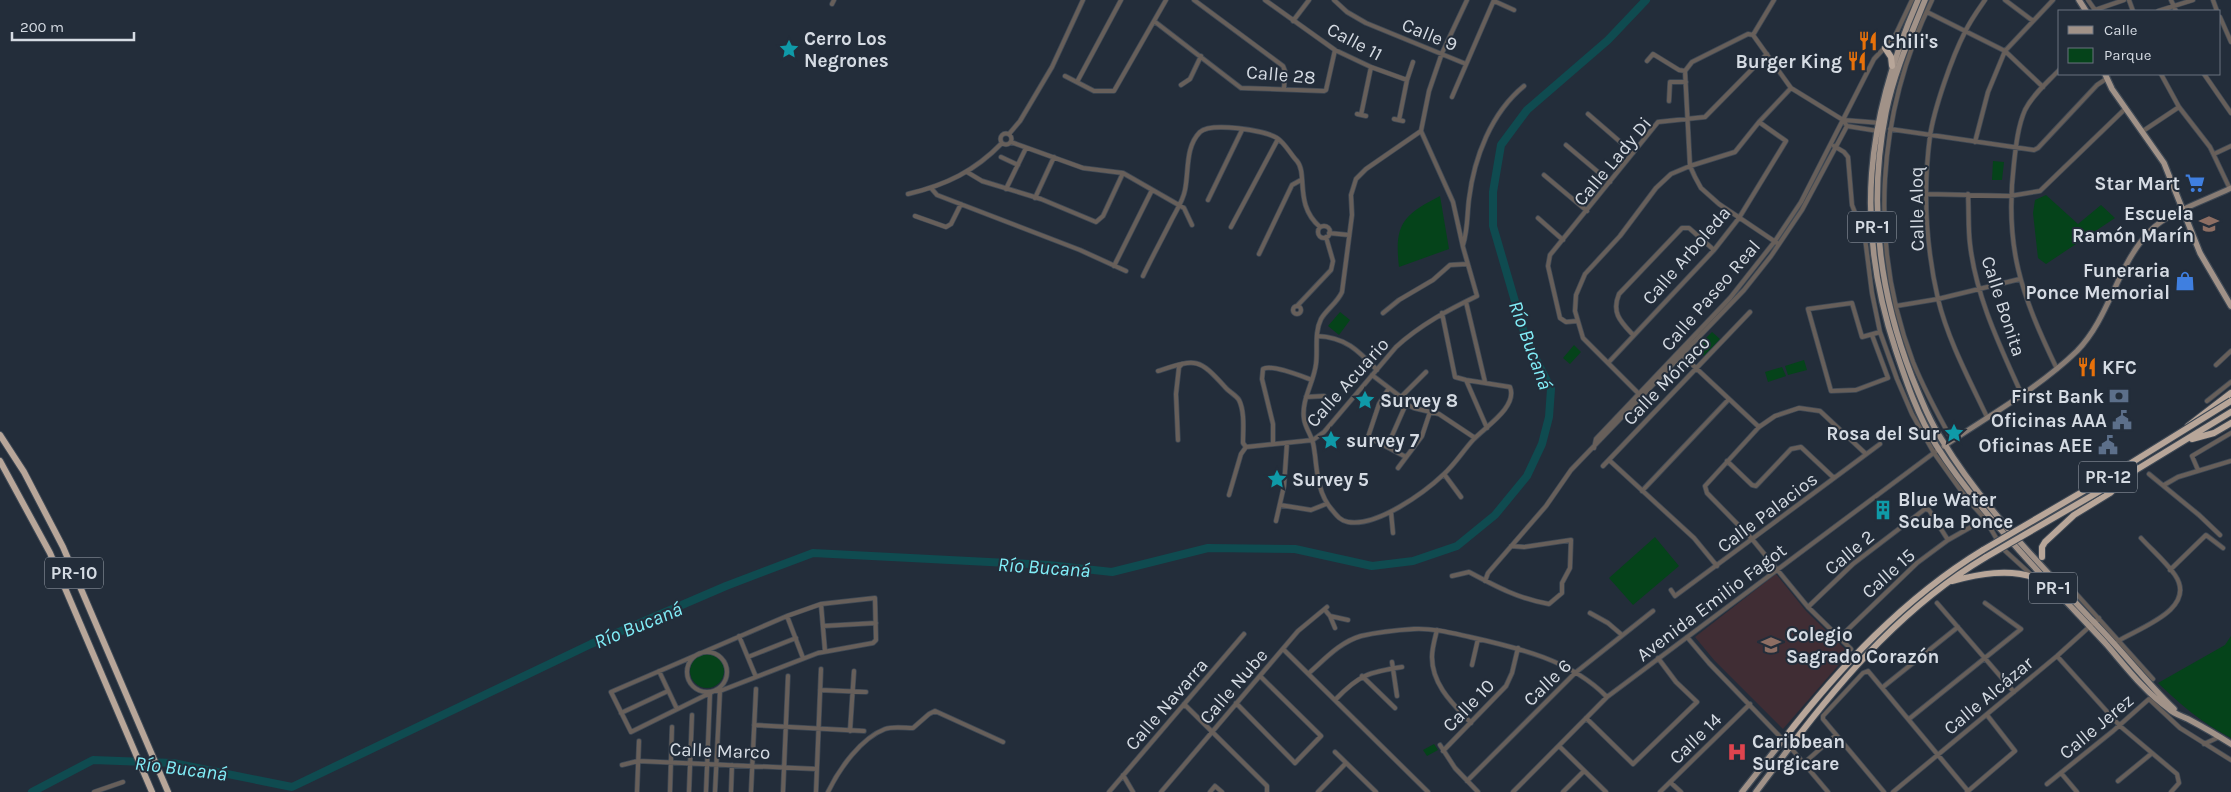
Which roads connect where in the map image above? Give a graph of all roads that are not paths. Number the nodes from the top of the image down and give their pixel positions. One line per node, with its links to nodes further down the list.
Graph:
1 (1083, 0): 75 (street)
2 (1121, 0): 50 (street)
3 (1166, 0): 26 (street)
4 (1194, 0): 56 (street)
5 (1266, 0): 27 (street, Calle 11)
6 (1309, 0): 27 (street)
7 (1334, 0): 35 (street, Calle 9)
8 (1467, 0): 35 (street)
9 (1494, 0): 23 (street); 40 (street)
10 (1774, 0): 30 (street)
11 (1912, 0): 32 (street, Calle Paseo Real)
12 (1918, 0): 41 (main road, PR-1)
13 (1926, 0): 68 (main road, PR-1)
14 (1932, 0): 24 (street)
15 (1985, 0): 29 (street, Calle Aloq)
16 (2005, 0): 28 (street)
17 (2053, 0): 28 (street)
18 (2088, 0): 19 (street)
19 (2124, 0)
20 (2171, 0): 22 (street)
21 (2193, 0): 22 (street)
22 (2175, 9)
23 (1514, 10)
24 (1927, 12): 29 (street); 70 (street)
25 (2221, 19): 31 (street)
26 (1154, 21): 37 (street, Calle 28); 50 (street)
27 (1293, 21): 33 (street, Calle 11)
28 (2033, 21): 34 (street)
29 (1965, 32): 34 (street); 76 (street, Calle Aloq)
30 (1753, 35): 36 (street); 43 (street)
31 (2231, 42)
32 (1885, 48): 41 (highway); 66 (street, Calle Paseo Real)
33 (1334, 50): 42 (street, Calle 11); 56 (street, Calle 28)
34 (2005, 51): 54 (street); 79 (street)
35 (1442, 53): 40 (street, Calle 9); 73 (street)
36 (1767, 54): 55 (street); 64 (street, Calle Lady Di)
37 (1201, 56): 52 (street); 56 (street, Calle 28)
38 (1646, 61): 43 (street)
39 (1413, 62): 49 (street)
40 (1466, 64): 57 (street)
41 (1892, 66): 68 (main road, PR-1)
42 (1371, 67): 49 (street, Calle 11); 63 (street)
43 (1685, 71): 51 (street)
44 (2058, 71): 54 (street)
45 (2163, 75): 59 (street)
46 (2205, 75): 61 (street)
47 (1066, 76): 50 (street)
48 (2106, 76): 60 (main road); 85 (street)
49 (1407, 80): 65 (street)
50 (1077, 82)
51 (1686, 82): 58 (street); 64 (street)
52 (1181, 85)
53 (1524, 86): 121 (street)
54 (2043, 87): 85 (street)
55 (1791, 88): 66 (street); 67 (street)
56 (1284, 89)
57 (1452, 97)
58 (1669, 101)
59 (2179, 107): 72 (street); 87 (street)
60 (2126, 108): 72 (main road); 104 (street)
61 (2231, 113)
62 (1588, 114): 86 (street)
63 (1361, 115)
64 (1688, 118): 86 (street, Calle Lady Di); 91 (street)
65 (1399, 120)
66 (1843, 120): 68 (street); 69 (street); 82 (street, Calle Paseo Real)
67 (1759, 122): 91 (street); 113 (street, Calle Arboleda)
68 (1881, 123): 74 (main road, PR-1)
69 (1847, 126): 74 (street); 82 (street, Calle Paseo Real)
70 (1890, 129): 76 (street); 133 (street)
71 (1242, 130): 77 (street); 106 (street); 108 (street)
72 (2143, 130): 109 (main road)
73 (1422, 131): 118 (street); 121 (street)
74 (1880, 132): 186 (main road, PR-1); 190 (main road, PR-1)
75 (1010, 134): 78 (street); 80 (street)
76 (1930, 135): 79 (street); 102 (street, Calle Aloq)
77 (1278, 139): 95 (street); 115 (street)
78 (1011, 142): 80 (street); 84 (street)
79 (1975, 142): 85 (street)
80 (1002, 143): 92 (street)
81 (1566, 145): 96 (street)
82 (1833, 146): 120 (street, Calle Paseo Real); 139 (street)
83 (2231, 146): 87 (street)
84 (1026, 148): 89 (street); 90 (street)
85 (2016, 149): 104 (street)
86 (1633, 152): 96 (street, Calle Lady Di)
87 (2214, 154): 99 (street)
88 (1001, 157): 90 (street)
89 (1054, 157): 93 (street); 105 (street)
90 (1018, 165): 98 (street)
91 (1690, 166): 113 (street); 138 (street)
92 (967, 172): 97 (street); 98 (street)
93 (1123, 174): 100 (street); 105 (street)
94 (1545, 179): 110 (street)
95 (1301, 180): 116 (street); 123 (street)
96 (1610, 182): 110 (street, Calle Lady Di)
97 (931, 188): 101 (street); 107 (street)
98 (1006, 189): 105 (street)
99 (2230, 189): 109 (street)
100 (1152, 190): 108 (street); 125 (street)
101 (908, 194)
102 (1927, 194): 103 (street); 130 (street, Calle Aloq)
103 (1968, 194): 104 (street); 129 (street, Calle Bonita)
104 (2010, 196): 128 (street)
105 (1035, 198)
106 (1208, 200)
107 (961, 204): 111 (street); 125 (street)
108 (1179, 205): 114 (street); 127 (street)
109 (2183, 210): 134 (main road); 149 (street)
110 (1587, 211): 119 (street, Calle Lady Di)
111 (915, 216)
112 (1538, 218): 119 (street)
113 (1739, 218): 120 (street); 122 (street, Calle Arboleda)
114 (1192, 225)
115 (1231, 227)
116 (1320, 227): 117 (street); 117 (street)
117 (1328, 235): 118 (street); 132 (street)
118 (1349, 235): 142 (street)
119 (1563, 240): 138 (street, Calle Lady Di)
120 (1777, 243): 144 (street, Calle Paseo Real)
121 (1463, 247): 124 (street)
122 (1714, 250): 140 (street, Calle Arboleda); 140 (street)
123 (1259, 254)
124 (1467, 264): 131 (street, Calle Acuario); 136 (street)
125 (1114, 266): 126 (street)
126 (1126, 271)
127 (1143, 276)
128 (2020, 279): 129 (street); 149 (street)
129 (1979, 289): 130 (street); 161 (street, Calle Bonita)
130 (1938, 299): 133 (street); 171 (street, Calle Aloq)
131 (1466, 302): 137 (street, Calle Acuario); 156 (street)
132 (1297, 306)
133 (1896, 306): 181 (street)
134 (2231, 306)
135 (1750, 312): 148 (street, Calle Mónaco)
136 (1383, 313)
137 (1442, 313): 150 (street, Calle Acuario); 155 (street)
138 (1577, 321): 146 (street)
139 (1880, 332): 141 (street); 190 (street)
140 (1633, 335): 146 (street, Calle Arboleda)
141 (1872, 335): 141 (street)
142 (1317, 336): 150 (street); 154 (street)
143 (2231, 351): 147 (street)
144 (1681, 354): 148 (street); 160 (street, Calle Paseo Real); 189 (street, Calle Paseo Real)
145 (1184, 362): 151 (street); 179 (street); 187 (street)
146 (1608, 363): 160 (street)
147 (2216, 365)
148 (1696, 369): 165 (street); 193 (street, Calle Mónaco)
149 (2057, 369): 161 (street)
150 (1376, 370): 153 (street, Calle Acuario)
151 (1158, 371)
152 (1426, 372): 164 (street)
153 (1372, 375): 158 (street); 180 (street, Calle Acuario)
154 (1312, 380): 163 (street); 183 (street)
155 (1466, 380): 156 (street); 174 (street)
156 (1485, 382): 174 (street)
157 (2231, 382): 166 (street)
158 (1389, 388): 164 (street); 188 (street)
159 (2231, 393): 176 (highway, bridge)
160 (1639, 394): 189 (street, Calle Paseo Real)
161 (2022, 394): 171 (street)
162 (1324, 396): 163 (street)
163 (1306, 397): 180 (street)
164 (1401, 397): 168 (street)
165 (1729, 399): 173 (street); 205 (street)
166 (2207, 401)
167 (2231, 401): 176 (highway, PR-12, bridge)
168 (1406, 404): 169 (street); 188 (street)
169 (1430, 412): 178 (street); 192 (street)
170 (2231, 412): 182 (highway, PR-12)
171 (1987, 417): 181 (street)
172 (2231, 423): 182 (highway)
173 (1758, 427): 191 (street); 195 (street)
174 (1487, 428): 178 (street)
175 (2231, 433): 199 (street)
176 (2178, 434): 311 (highway, PR-12, bridge)
177 (0, 435): 345 (highway, PR-10)
178 (1474, 438): 201 (street)
179 (1178, 440)
180 (1313, 440): 184 (street, Calle Acuario); 208 (street)
181 (1952, 440): 186 (street)
182 (2183, 442): 200 (highway, PR-12)
183 (1272, 443): 184 (street, Calle Acuario); 187 (street, Calle Acuario)
184 (1287, 443): 209 (street)
185 (1880, 444): 191 (street, Calle Palacios)
186 (1945, 445): 190 (street); 240 (main road, PR-1)
187 (1246, 447): 206 (street)
188 (1387, 447): 192 (street)
189 (1594, 448): 218 (street, Calle Paseo Real)
190 (1937, 451): 211 (street); 222 (street, Avenida Emilio Fagot); 240 (main road, PR-1)
191 (1866, 454): 203 (street, Calle Palacios)
192 (1406, 457): 198 (street)
193 (1609, 460): 197 (street, Calle Mónaco); 205 (street)
194 (0, 461): 344 (highway, PR-10)
195 (1727, 461): 203 (street); 215 (street)
196 (2231, 461): 199 (street)
197 (1603, 466)
198 (1398, 468)
199 (2198, 470): 204 (street)
200 (2132, 473): 220 (highway, bridge); 227 (highway, PR-12, bridge)
201 (1444, 474): 207 (street); 210 (street)
202 (2149, 474): 204 (street)
203 (1834, 478): 215 (street, Calle Palacios)
204 (2164, 485): 214 (street)
205 (1642, 491): 221 (street)
206 (1229, 495)
207 (1461, 497)
208 (1326, 504): 209 (street); 210 (street)
209 (1280, 505): 212 (street)
210 (1391, 512): 213 (street)
211 (1985, 519): 217 (street, Calle 15); 225 (street)
212 (1276, 522)
213 (1393, 533)
214 (2220, 535)
215 (1752, 538): 221 (street, Calle Palacios); 222 (street)
216 (2141, 538): 223 (street)
217 (1948, 540): 234 (street, Calle 2); 251 (street, Calle 15)
218 (1511, 546): 226 (street, Calle Paseo Real); 226 (street)
219 (2223, 548): 223 (street)
220 (2042, 557)
221 (1717, 566): 229 (street, Calle Palacios)
222 (1777, 570): 234 (street); 249 (street, Avenida Emilio Fagot)
223 (2170, 570): 253 (street)
224 (1452, 576): 226 (street)
225 (2036, 578): 227 (highway); 230 (street)
226 (1485, 581)
227 (1946, 582): 318 (highway, PR-12)
228 (2072, 589): 240 (street)
229 (1670, 590)
230 (2058, 599)
231 (1937, 603): 243 (street)
232 (1985, 603): 263 (street)
233 (821, 604): 237 (street); 241 (street); 242 (street)
234 (1808, 607): 251 (street)
235 (1653, 611): 247 (street, Calle 6)
236 (1590, 614): 247 (street)
237 (787, 616): 248 (street); 250 (street)
238 (1330, 616): 239 (street); 244 (street); 255 (street, Calle Nube)
239 (1348, 620)
240 (2094, 622): 253 (street); 259 (street, Calle Alcázar); 310 (main road, PR-1)
241 (876, 623): 242 (street); 257 (street)
242 (823, 626): 257 (street)
243 (1958, 627): 263 (street); 278 (street)
244 (1335, 628)
245 (1437, 630): 252 (street); 271 (street); 300 (street)
246 (1244, 634): 290 (street, Calle Navarra)
247 (1622, 635): 272 (street, Calle 6)
248 (739, 636): 258 (street); 260 (street)
249 (1687, 637): 262 (street, Avenida Emilio Fagot); 292 (street)
250 (796, 638): 260 (street); 261 (street)
251 (1839, 638): 256 (street)
252 (1478, 639): 254 (street); 265 (street)
253 (2118, 641): 277 (street)
254 (1518, 648): 272 (street); 300 (street, Calle 10)
255 (1283, 649): 271 (street); 274 (street, Calle Nube)
256 (1852, 650)
257 (825, 651): 261 (street)
258 (700, 652): 269 (street); 286 (street); 286 (street)
259 (2057, 656): 285 (street, Calle Alcázar); 302 (street)
260 (748, 657): 276 (street)
261 (803, 658): 276 (street)
262 (1658, 658): 288 (street, Avenida Emilio Fagot); 298 (street)
263 (1984, 658): 285 (street); 299 (street)
264 (1392, 662): 268 (street)
265 (1472, 664)
266 (1402, 667): 268 (street)
267 (821, 669): 280 (street)
268 (1392, 669): 275 (street); 287 (street)
269 (659, 671): 281 (street); 295 (street)
270 (854, 671): 283 (street)
271 (1309, 673): 289 (street)
272 (1575, 673): 288 (street); 339 (street, Calle 6)
273 (788, 676): 304 (street)
274 (1260, 676): 291 (street, Calle Nube); 291 (street)
275 (1362, 676): 289 (street); 293 (street)
276 (756, 677): 282 (street)
277 (2153, 679)
278 (1883, 687): 299 (street); 309 (street)
279 (756, 689): 301 (street)
280 (820, 690): 283 (street); 305 (street)
281 (668, 691): 294 (street); 295 (street)
282 (720, 691): 286 (street); 330 (street)
283 (852, 691): 284 (street); 306 (street)
284 (866, 692)
285 (2014, 692): 297 (street, Calle Alcázar)
286 (712, 693): 294 (street); 329 (street)
287 (1397, 696)
288 (1607, 697): 298 (street, Avenida Emilio Fagot)
289 (1336, 699): 365 (street)
290 (1184, 704): 308 (street); 338 (street, Calle Navarra)
291 (1236, 704): 308 (street, Calle Nube)
292 (1750, 704): 311 (street); 342 (street, Calle 14)
293 (1395, 708)
294 (677, 709): 295 (street)
295 (621, 713)
296 (692, 715): 326 (street)
297 (1986, 715): 321 (street, Calle Alcázar); 377 (street)
298 (1586, 718): 317 (street, Avenida Emilio Fagot)
299 (1909, 719): 321 (street)
300 (1471, 723): 319 (street, Calle 10)
301 (754, 725): 304 (street); 333 (street)
302 (2120, 726): 314 (street, Calle Jerez); 322 (street); 337 (street, Calle Jerez)
303 (672, 727): 325 (street)
304 (786, 727): 305 (street); 334 (street)
305 (819, 729): 306 (street); 335 (street)
306 (850, 731): 307 (street)
307 (864, 732)
308 (1212, 732): 359 (street, Calle Nube); 362 (street)
309 (1836, 735): 328 (street); 375 (street)
310 (2219, 737): 314 (street); 315 (main road, PR-1)
311 (1783, 740): 318 (street); 372 (main road, PR-12)
312 (639, 741): 324 (street)
313 (1003, 742): 356 (street)
314 (2204, 744): 323 (street)
315 (2231, 744)
316 (1440, 745): 319 (street)
317 (1559, 746): 336 (street); 367 (street, Avenida Emilio Fagot)
318 (1790, 747): 328 (street); 373 (main road, PR-12)
319 (1443, 751): 339 (street)
320 (1335, 752): 327 (street)
321 (1938, 754): 376 (street, Calle Alcázar); 377 (street)
322 (2151, 754): 340 (street); 379 (street)
323 (2231, 760)
324 (638, 761): 325 (street, Calle Marco); 332 (street, Calle Marco); 347 (street)
325 (671, 762): 326 (street, Calle Marco); 348 (street)
326 (690, 763): 329 (street, Calle Marco); 349 (street)
327 (1346, 763): 363 (street); 364 (street)
328 (1804, 763): 374 (street)
329 (708, 764): 330 (street, Calle Marco); 350 (street)
330 (716, 764): 331 (street, Calle Marco); 351 (street)
331 (732, 765): 333 (street, Calle Marco); 352 (street)
332 (622, 766)
333 (752, 766): 334 (street, Calle Marco); 353 (street)
334 (785, 766): 335 (street, Calle Marco); 354 (street)
335 (817, 769): 355 (street)
336 (1584, 771): 368 (street); 369 (street)
337 (2060, 774): 343 (street, Calle Jerez); 378 (street)
338 (1123, 775): 357 (street, Calle Navarra); 358 (street)
339 (1467, 781): 366 (street)
340 (2118, 781)
341 (123, 782): 346 (street)
342 (1670, 782): 370 (street, Calle 14); 371 (street)
343 (2047, 784)
344 (151, 789)
345 (167, 790)
346 (94, 792)
347 (637, 792)
348 (670, 792)
349 (689, 792)
350 (706, 792)
351 (715, 792)
352 (731, 792)
353 (751, 792)
354 (783, 792)
355 (816, 792)
356 (828, 792)
357 (1109, 792)
358 (1133, 792)
359 (1161, 792)
360 (1210, 792): 361 (street)
361 (1222, 792)
362 (1267, 792)
363 (1319, 792)
364 (1376, 792)
365 (1428, 792)
366 (1478, 792)
367 (1513, 792)
368 (1563, 792)
369 (1606, 792)
370 (1660, 792)
371 (1681, 792)
372 (1742, 792)
373 (1756, 792)
374 (1828, 792)
375 (1884, 792)
376 (1893, 792)
377 (1967, 792)
378 (2078, 792)
379 (2171, 792)

